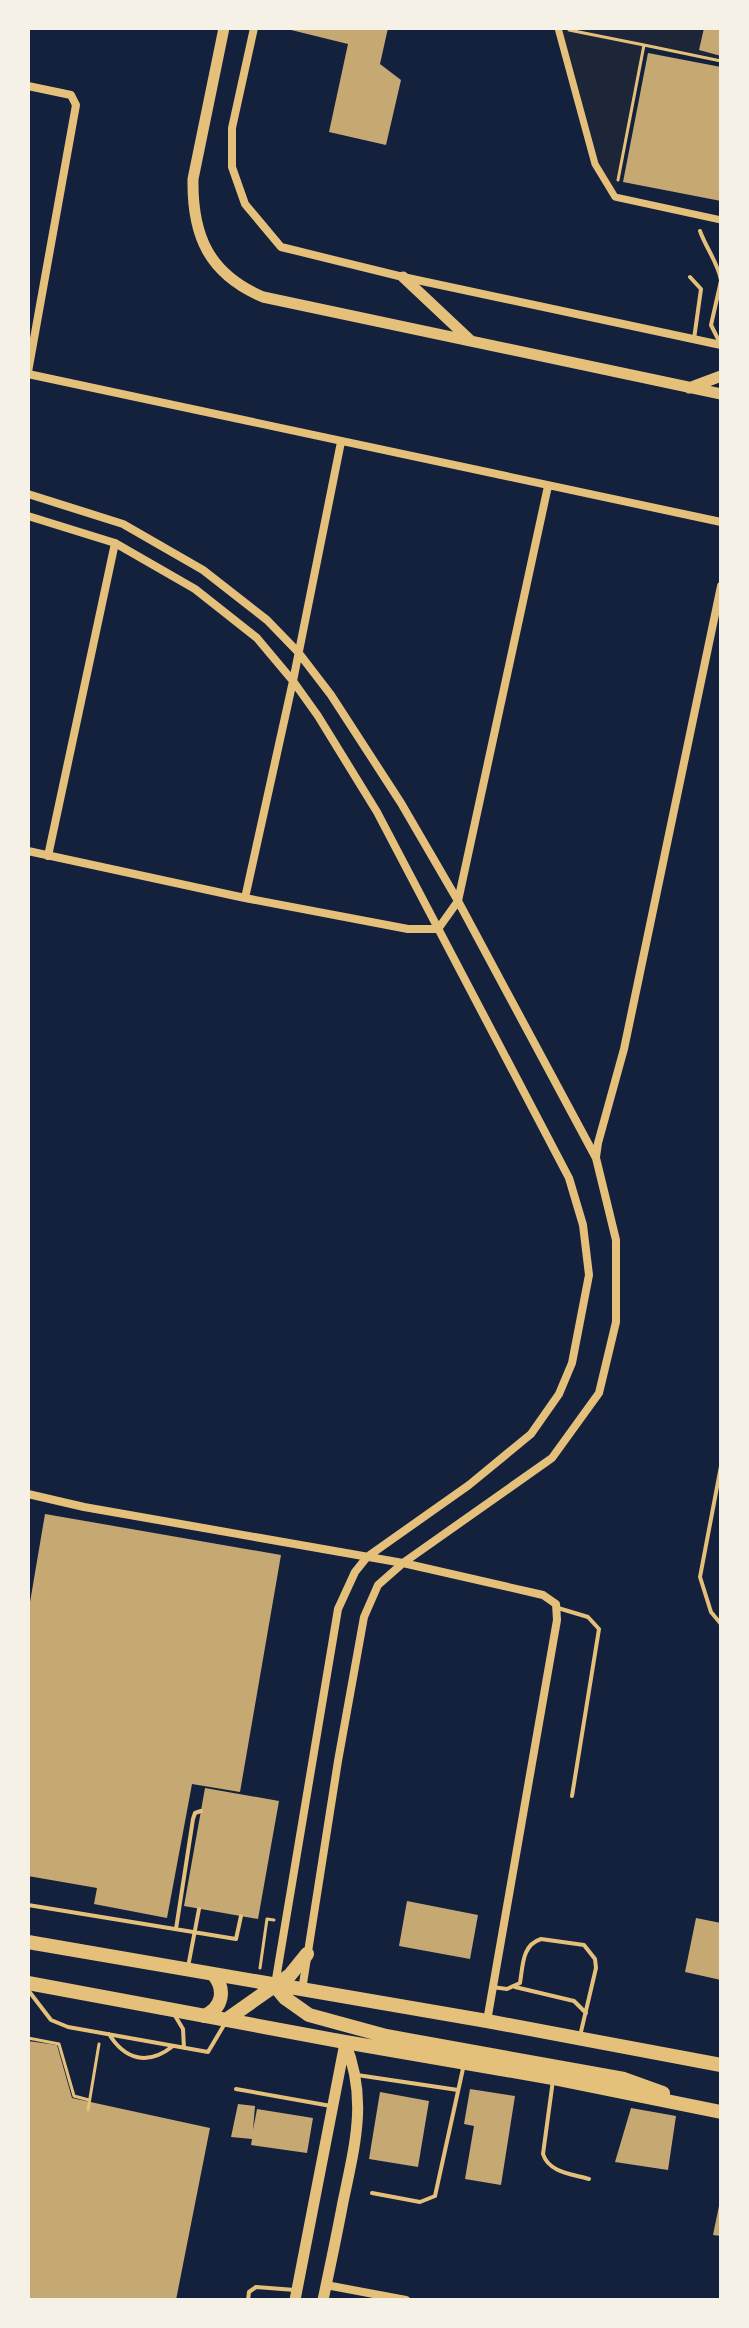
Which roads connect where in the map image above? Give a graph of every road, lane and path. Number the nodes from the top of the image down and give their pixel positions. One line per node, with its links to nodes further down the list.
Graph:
1 (224, 28): 14 (street)
2 (254, 28): 10 (street)
3 (560, 28): 4 (path); 7 (street)
4 (644, 45): 5 (path); 7 (path)
5 (721, 61)
6 (28, 86): 16 (street)
7 (615, 197): 8 (street)
8 (721, 220)
9 (700, 231): 12 (lane)
10 (403, 277): 13 (street); 14 (street)
11 (690, 277): 13 (lane)
12 (721, 281): 15 (lane)
13 (694, 339): 15 (street)
14 (471, 341): 18 (street)
15 (721, 344)
16 (28, 373): 20 (street)
17 (721, 376): 18 (street)
18 (688, 388): 19 (street)
19 (721, 394)
20 (341, 442): 21 (street); 27 (street)
21 (548, 486): 24 (street); 32 (street)
22 (28, 494): 27 (street)
23 (28, 516): 25 (street)
24 (721, 522)
25 (115, 543): 28 (street); 30 (street)
26 (721, 586): 34 (street)
27 (298, 652): 28 (street); 32 (street)
28 (293, 681): 31 (street); 33 (street)
29 (28, 851): 30 (street)
30 (48, 856): 31 (street)
31 (245, 898): 33 (street)
32 (458, 901): 33 (street); 34 (street)
33 (438, 929): 37 (street)
34 (596, 1158): 38 (street)
35 (721, 1466): 40 (lane)
36 (28, 1494): 37 (street)
37 (367, 1557): 38 (street); 55 (street)
38 (403, 1563): 39 (street); 51 (street)
39 (556, 1606): 41 (lane); 56 (street)
40 (721, 1624)
41 (572, 1796)
42 (201, 1811): 47 (lane)
43 (28, 1905): 47 (lane)
44 (199, 1909): 48 (lane)
45 (241, 1916): 48 (lane)
46 (267, 1919): 50 (path)
47 (176, 1929): 48 (lane)
48 (194, 1932): 52 (lane)
49 (28, 1942): 52 (main road)
50 (263, 1948)
51 (307, 1954): 55 (main road); 59 (street)
52 (188, 1970): 53 (main road)
53 (213, 1974): 55 (main road); 62 (main road)
54 (28, 1983): 60 (main road)
55 (275, 1986): 59 (main road); 63 (main road); 81 (main road)
56 (492, 1987): 57 (lane); 64 (street)
57 (515, 1987): 61 (lane); 61 (lane)
58 (28, 1990): 65 (lane)
59 (302, 1990): 64 (main road)
60 (168, 2009): 62 (main road); 71 (lane)
61 (586, 2013): 68 (lane)
62 (204, 2016): 63 (main road)
63 (226, 2020): 69 (main road); 71 (lane)
64 (487, 2021): 68 (main road)
65 (101, 2032): 66 (lane); 78 (path)
66 (109, 2034): 70 (lane); 70 (lane)
67 (28, 2038): 78 (path)
68 (580, 2039): 73 (main road)
69 (345, 2042): 72 (main road); 74 (street); 79 (street)
70 (173, 2046): 71 (lane)
71 (184, 2048)
72 (464, 2063): 75 (main road); 77 (lane)
73 (721, 2065)
74 (355, 2074): 77 (lane); 84 (street)
75 (553, 2078): 81 (main road); 82 (lane)
76 (236, 2089): 79 (lane)
77 (458, 2090): 83 (lane)
78 (89, 2100): 80 (path)
79 (334, 2107): 85 (street)
80 (88, 2110)
81 (714, 2111)
82 (589, 2179)
83 (372, 2193)
84 (326, 2285): 87 (street); 88 (street)
85 (296, 2295): 86 (lane)
86 (248, 2300)
87 (323, 2300)
88 (406, 2300)

